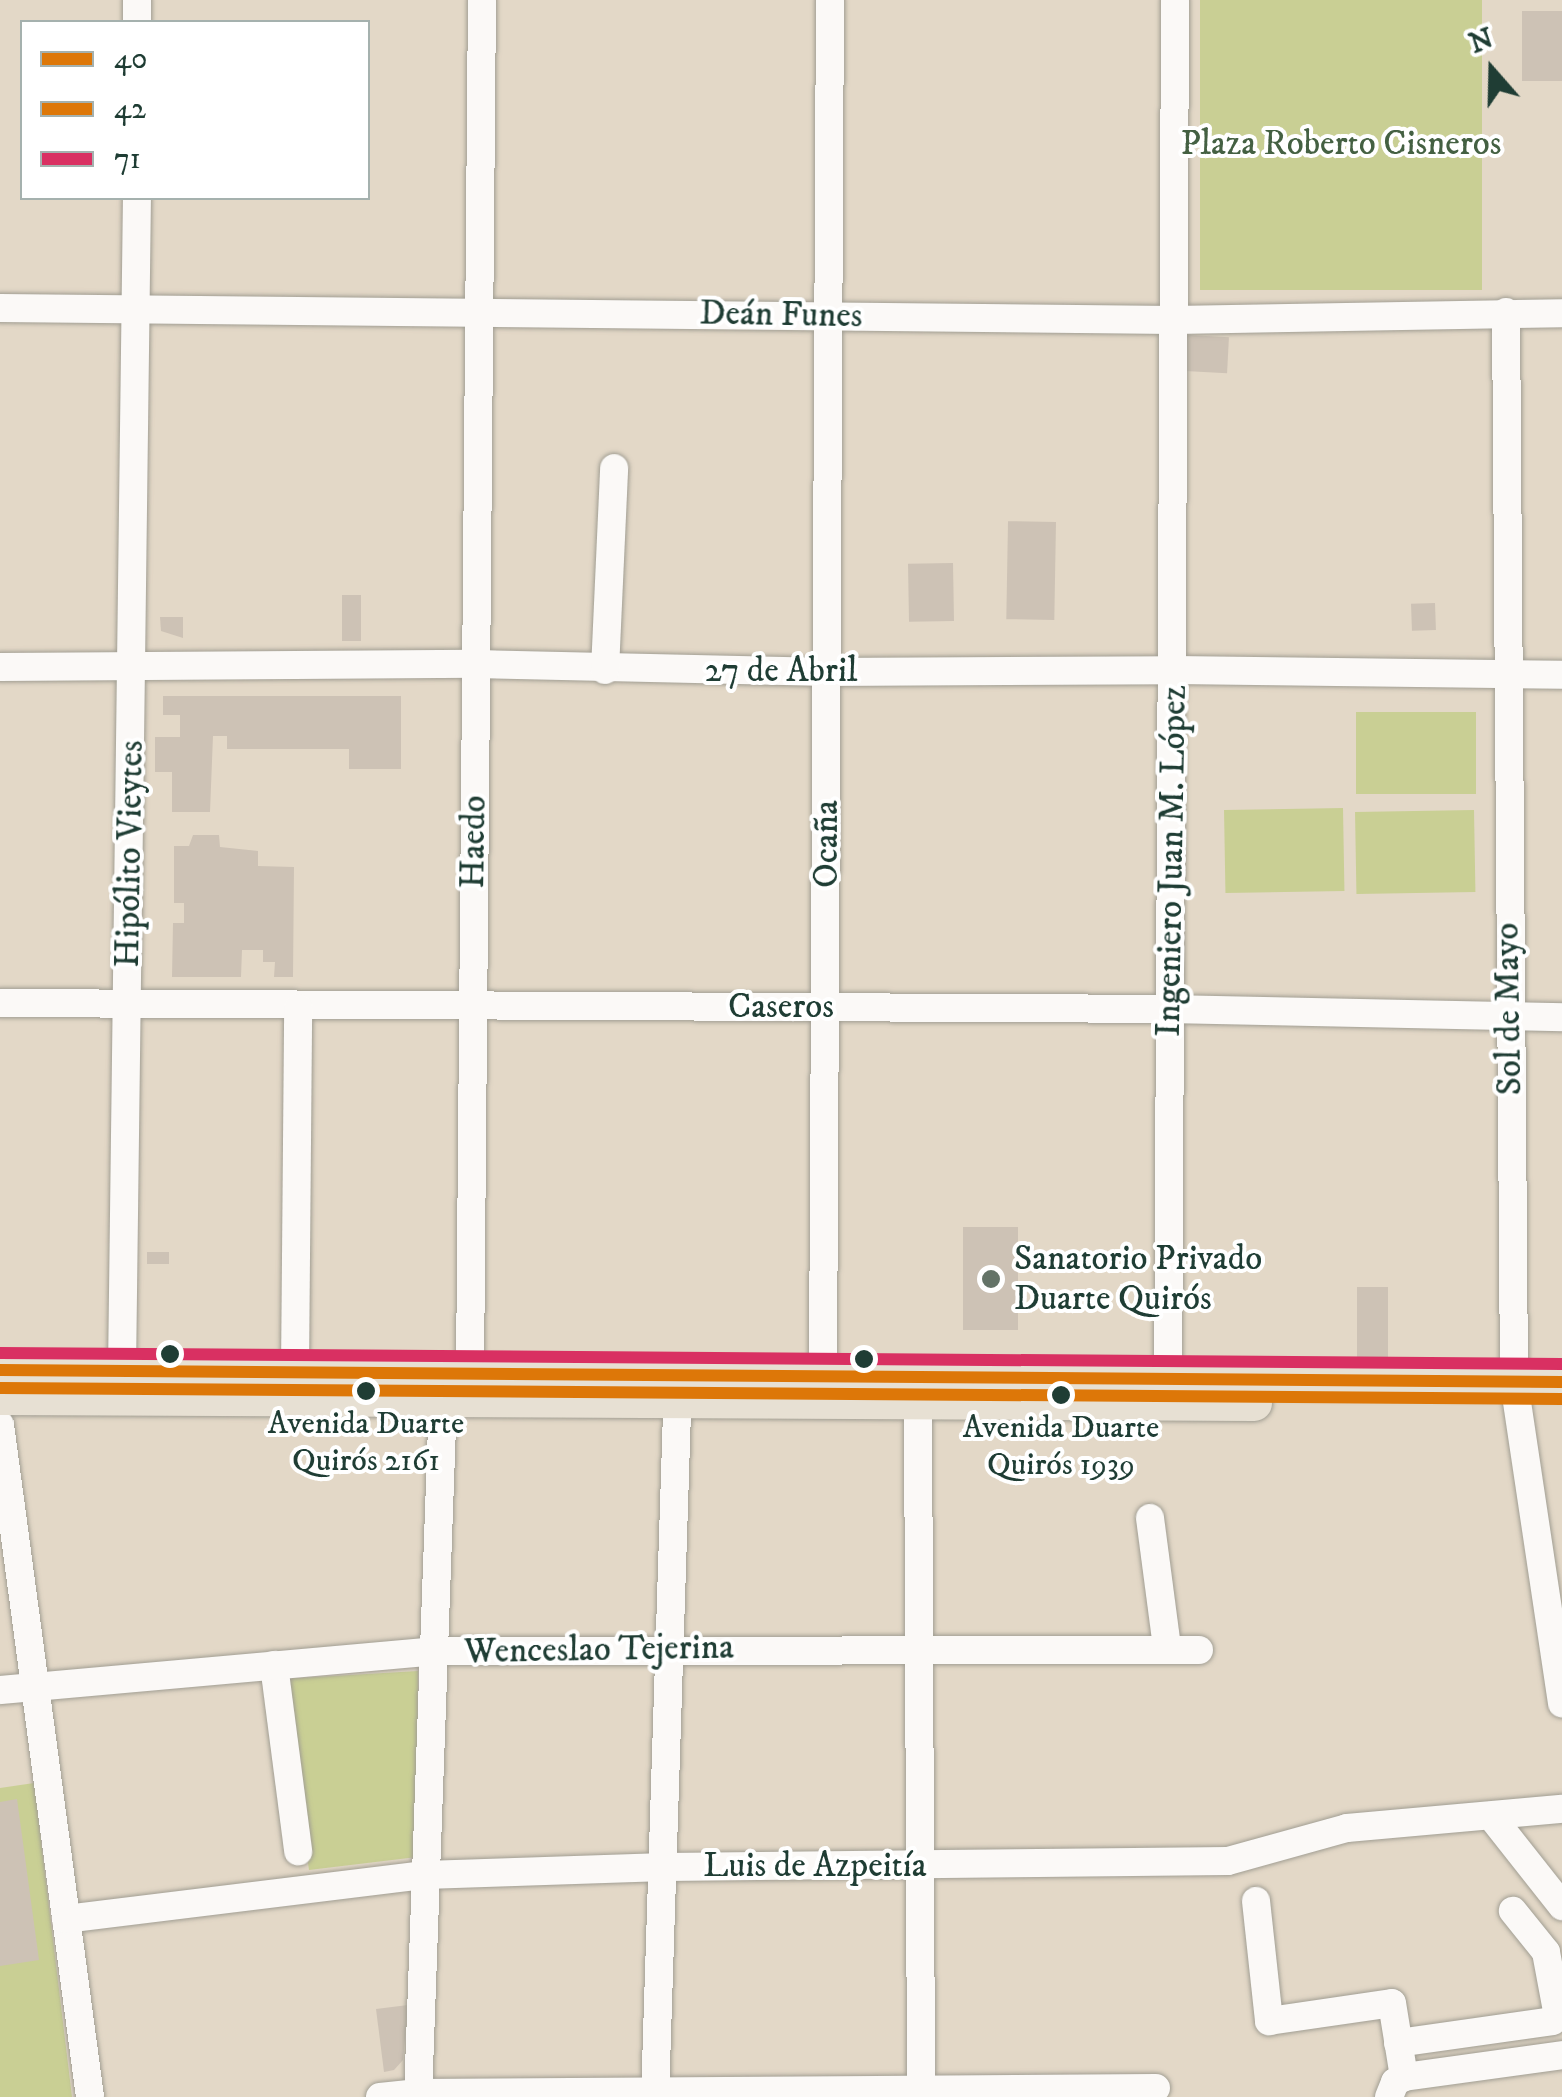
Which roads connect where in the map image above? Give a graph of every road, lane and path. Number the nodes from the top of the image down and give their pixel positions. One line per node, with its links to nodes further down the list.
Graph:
1 (482, 0): 7 (street, Haedo)
2 (830, 0): 10 (street, Ocaña)
3 (1175, 0): 11 (street, Ingeniero Juan M. López)
4 (137, 200): 6 (street, Hipólito Vieytes)
5 (0, 308): 6 (street, Deán Funes)
6 (137, 309): 7 (street, Deán Funes); 15 (street, Hipólito Vieytes)
7 (476, 312): 10 (street, Deán Funes); 13 (street, Haedo)
8 (1506, 312): 9 (street, Deán Funes); 11 (street, Deán Funes); 19 (street, Sol de Mayo)
9 (1562, 313)
10 (827, 315): 11 (street, Deán Funes); 18 (street, Ocaña)
11 (1174, 320): 17 (street, Ingeniero Juan M. López)
12 (614, 468): 16 (street)
13 (478, 664): 15 (street, 27 de Abril); 16 (street, 27 de Abril); 23 (street, Haedo)
14 (0, 666): 15 (street, 27 de Abril)
15 (134, 667): 22 (street, Hipólito Vieytes)
16 (605, 670): 18 (street, 27 de Abril)
17 (1175, 670): 18 (street, 27 de Abril); 19 (street, 27 de Abril); 26 (street, Ingeniero Juan M. López)
18 (828, 672): 24 (street, Ocaña)
19 (1506, 675): 20 (street, 27 de Abril); 27 (street, Sol de Mayo)
20 (1562, 675)
21 (0, 1003): 22 (street, Caseros)
22 (127, 1003): 25 (street, Caseros); 34 (street, Hipólito Vieytes)
23 (471, 1006): 24 (street, Caseros); 25 (street, Caseros); 31 (street, Haedo)
24 (825, 1007): 26 (street, Caseros); 32 (street, Ocaña)
25 (298, 1008): 30 (street)
26 (1170, 1009): 27 (street, Caseros); 36 (street, Ingeniero Juan M. López)
27 (1509, 1017): 28 (street, Caseros); 37 (street, Sol de Mayo)
28 (1562, 1017)
29 (0, 1370): 34 (main road)
30 (295, 1372): 31 (main road); 34 (main road)
31 (470, 1372): 35 (main road)
32 (823, 1373): 35 (main road); 36 (main road)
33 (1562, 1382): 37 (main road)
34 (126, 1384): 38 (main road); 39 (main road)
35 (678, 1387): 39 (main road); 40 (main road); 46 (street)
36 (1168, 1390): 37 (main road); 40 (main road)
37 (1516, 1393): 41 (main road); 52 (street, Sol de Mayo)
38 (0, 1397)
39 (443, 1399): 48 (street)
40 (918, 1402): 44 (street)
41 (1562, 1403)
42 (0, 1425): 50 (street)
43 (1150, 1518): 45 (street)
44 (920, 1648): 45 (street, Wenceslao Tejerina); 46 (street, Wenceslao Tejerina); 57 (street)
45 (1167, 1648): 47 (street, Wenceslao Tejerina)
46 (673, 1649): 48 (street, Wenceslao Tejerina); 56 (street)
47 (1199, 1650)
48 (434, 1651): 49 (street, Wenceslao Tejerina); 58 (street)
49 (274, 1665): 50 (street, Wenceslao Tejerina); 55 (street)
50 (36, 1686): 51 (street, Wenceslao Tejerina); 62 (street)
51 (0, 1690)
52 (1561, 1693)
53 (1562, 1808): 54 (street, Luis de Azpeitía)
54 (1491, 1816): 57 (street, Luis de Azpeitía); 60 (street)
55 (298, 1852)
56 (665, 1867): 57 (street, Luis de Azpeitía); 58 (street, Luis de Azpeitía); 69 (street)
57 (920, 1867): 67 (street)
58 (425, 1874): 62 (street, Luis de Azpeitía); 68 (street)
59 (1256, 1901): 63 (street)
60 (1562, 1906)
61 (1513, 1911): 63 (street)
62 (66, 1918): 70 (street)
63 (1398, 2042): 65 (street)
64 (1562, 2054): 65 (street)
65 (1396, 2087)
66 (1156, 2088): 67 (street)
67 (920, 2094): 69 (street)
68 (418, 2095): 69 (street); 71 (street)
69 (655, 2095)
70 (90, 2097)
71 (380, 2097)

